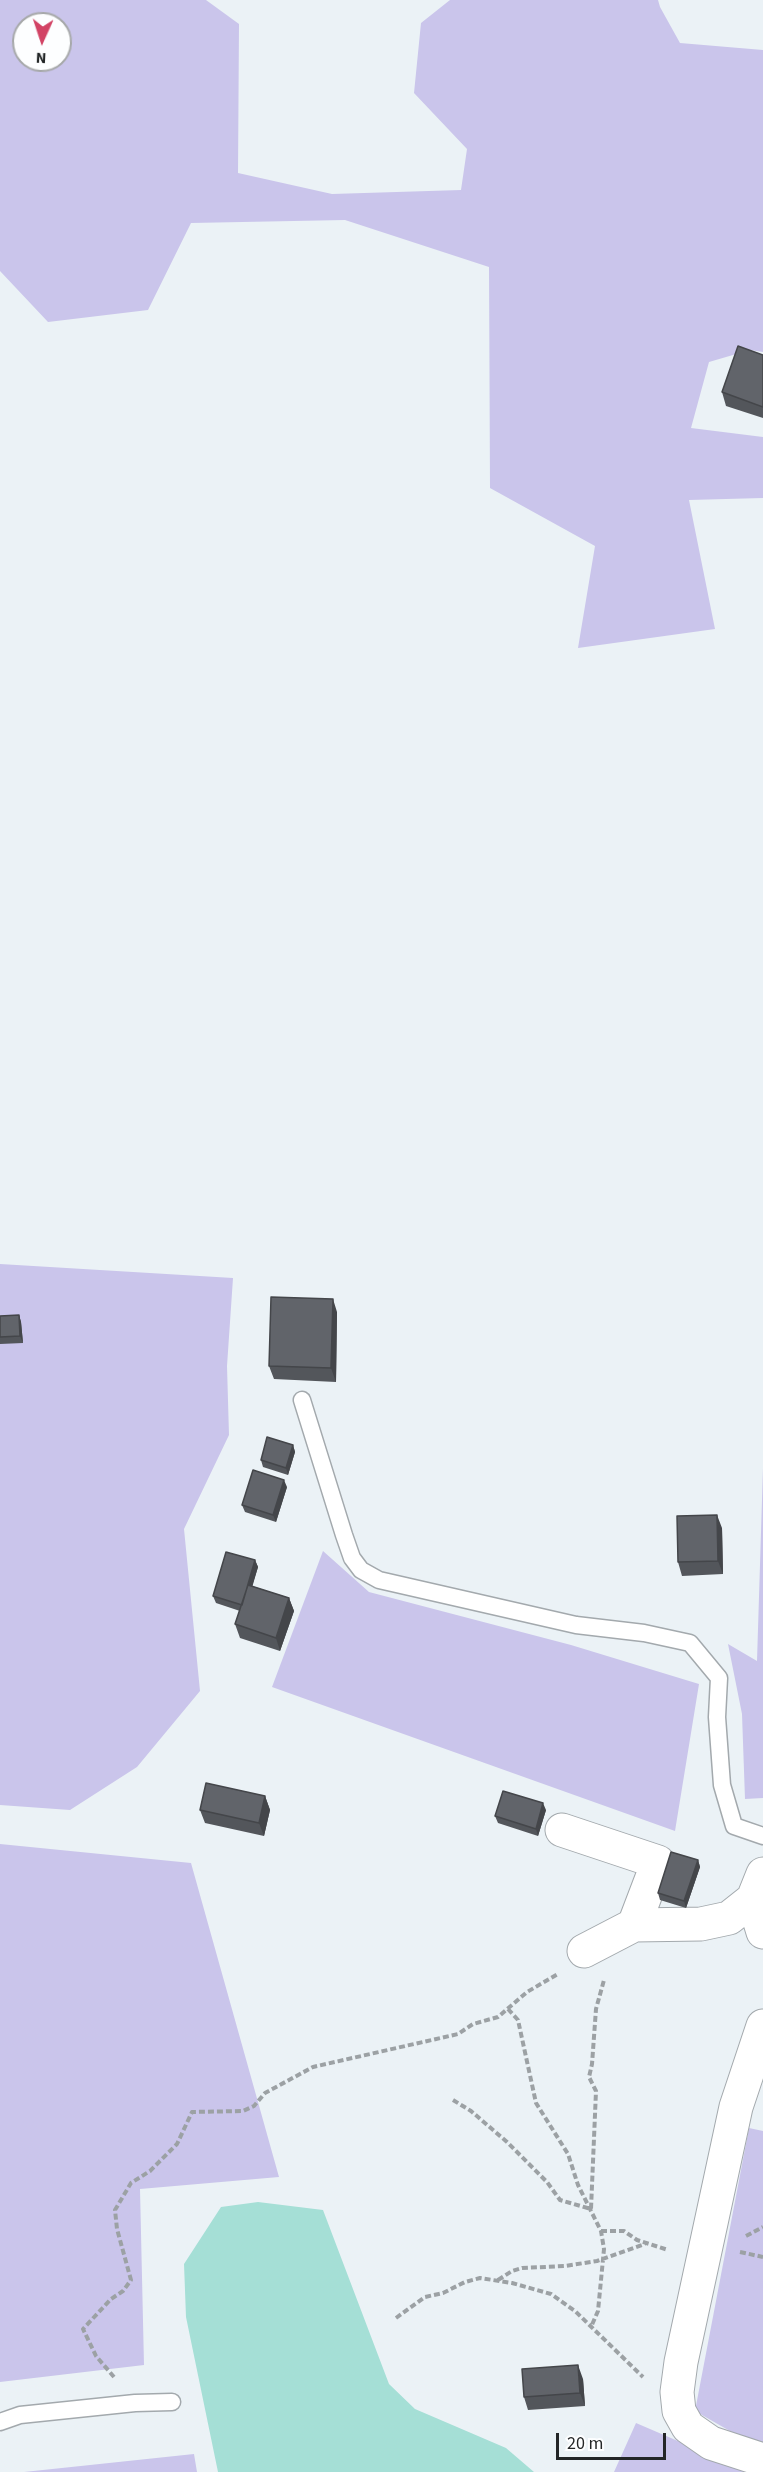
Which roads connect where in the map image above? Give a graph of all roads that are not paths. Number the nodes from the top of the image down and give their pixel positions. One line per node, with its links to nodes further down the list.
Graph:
1 (302, 1400): 3 (lane)
2 (562, 1830): 4 (street)
3 (763, 1836)
4 (758, 1886): 5 (street)
5 (763, 1932)
6 (763, 2026): 9 (street)
7 (172, 2402): 8 (lane)
8 (0, 2422)
9 (763, 2460)

